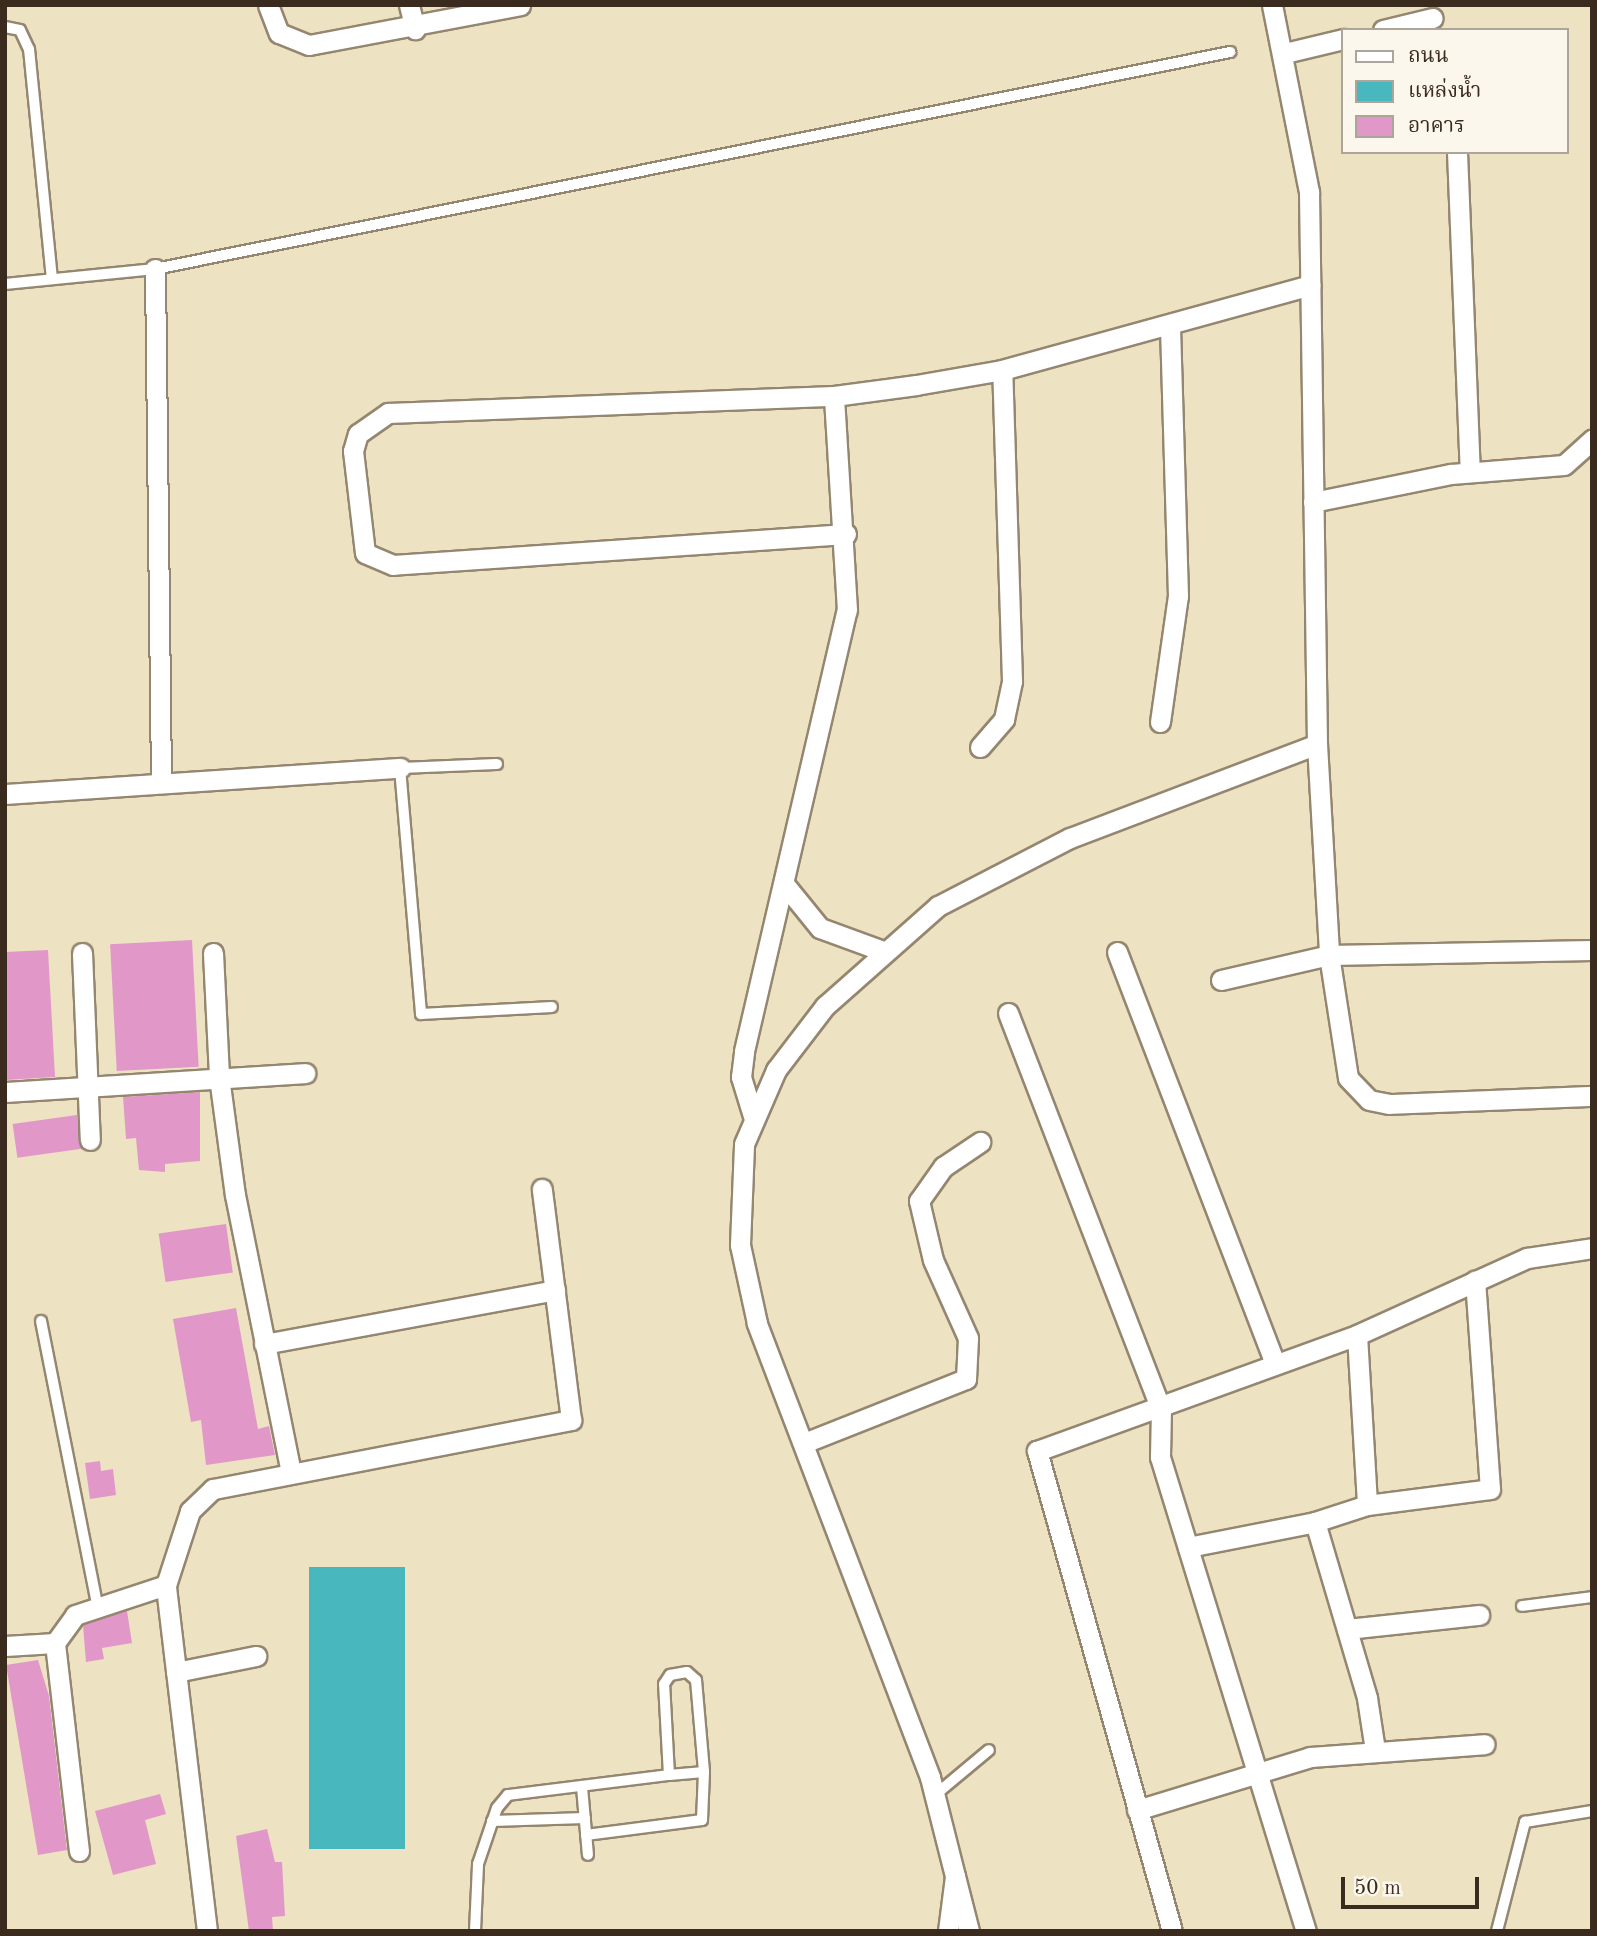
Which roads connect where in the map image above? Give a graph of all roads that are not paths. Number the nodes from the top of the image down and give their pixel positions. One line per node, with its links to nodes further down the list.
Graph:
1 (268, 5): 8 (street)
2 (409, 5): 8 (street)
3 (520, 5): 8 (street)
4 (1272, 5): 11 (street)
5 (1433, 18): 7 (street)
6 (5, 27): 14 (lane)
7 (1391, 28)
8 (415, 29)
9 (1342, 39): 11 (street)
10 (1230, 52): 13 (lane)
11 (1285, 53): 16 (street)
12 (1457, 154): 21 (street)
13 (155, 269): 14 (lane); 29 (street)
14 (52, 278): 15 (lane)
15 (5, 284)
16 (1311, 285): 17 (street); 22 (street)
17 (1170, 325): 18 (street); 24 (street)
18 (1002, 370): 19 (street); 26 (street)
19 (834, 396): 23 (street); 23 (street)
20 (1592, 440): 21 (street)
21 (1470, 472): 22 (street)
22 (1313, 502): 25 (street)
23 (846, 534): 31 (street)
24 (1160, 722)
25 (1317, 744): 33 (street); 37 (street)
26 (980, 747)
27 (497, 764): 28 (lane)
28 (400, 768): 29 (street); 39 (lane)
29 (161, 783): 30 (street)
30 (5, 794)
31 (785, 885): 33 (street); 46 (street)
32 (1592, 950): 37 (street)
33 (883, 951): 46 (street)
34 (1117, 951): 56 (street)
35 (82, 953): 43 (street)
36 (213, 953): 42 (street)
37 (1329, 956): 38 (street); 45 (street)
38 (1221, 980)
39 (552, 1007)
40 (1008, 1013): 57 (street)
41 (305, 1073): 42 (street)
42 (219, 1077): 43 (street); 55 (street)
43 (88, 1084): 44 (street); 47 (street)
44 (5, 1092)
45 (1592, 1096)
46 (753, 1116): 58 (street)
47 (90, 1140)
48 (979, 1142): 58 (street)
49 (542, 1189): 52 (street)
50 (1592, 1248): 51 (street)
51 (1475, 1281): 54 (street); 60 (street)
52 (555, 1290): 55 (street); 59 (street)
53 (41, 1321): 65 (lane)
54 (1357, 1335): 56 (street); 60 (street)
55 (264, 1344): 59 (street)
56 (1275, 1363): 57 (street)
57 (1161, 1409): 62 (street); 81 (street)
58 (804, 1443): 80 (street)
59 (291, 1472): 63 (street)
60 (1367, 1505): 61 (street)
61 (1315, 1522): 62 (street); 68 (street)
62 (1188, 1547): 76 (street)
63 (166, 1585): 65 (street); 72 (street)
64 (1592, 1597): 66 (lane)
65 (97, 1605): 69 (street)
66 (1522, 1605)
67 (1479, 1615): 68 (street)
68 (1347, 1629): 74 (street)
69 (55, 1643): 70 (street); 86 (street)
70 (5, 1646)
71 (256, 1656): 72 (street)
72 (176, 1672): 89 (street)
73 (1485, 1744): 74 (street)
74 (1376, 1750): 76 (street)
75 (989, 1751): 80 (lane)
76 (1255, 1769): 81 (street); 94 (street)
77 (704, 1772): 78 (lane); 78 (lane); 85 (lane)
78 (669, 1775): 79 (lane)
79 (582, 1787): 83 (lane); 84 (lane)
80 (935, 1794): 88 (street)
81 (1137, 1810): 93 (street)
82 (1592, 1811): 95 (lane)
83 (585, 1818): 84 (lane); 85 (lane)
84 (492, 1821): 90 (lane)
85 (586, 1835): 87 (lane)
86 (79, 1851)
87 (587, 1855)
88 (955, 1877): 91 (street); 92 (street)
89 (207, 1931)
90 (475, 1931)
91 (947, 1931)
92 (969, 1931)
93 (1172, 1931)
94 (1306, 1931)
95 (1497, 1931)

